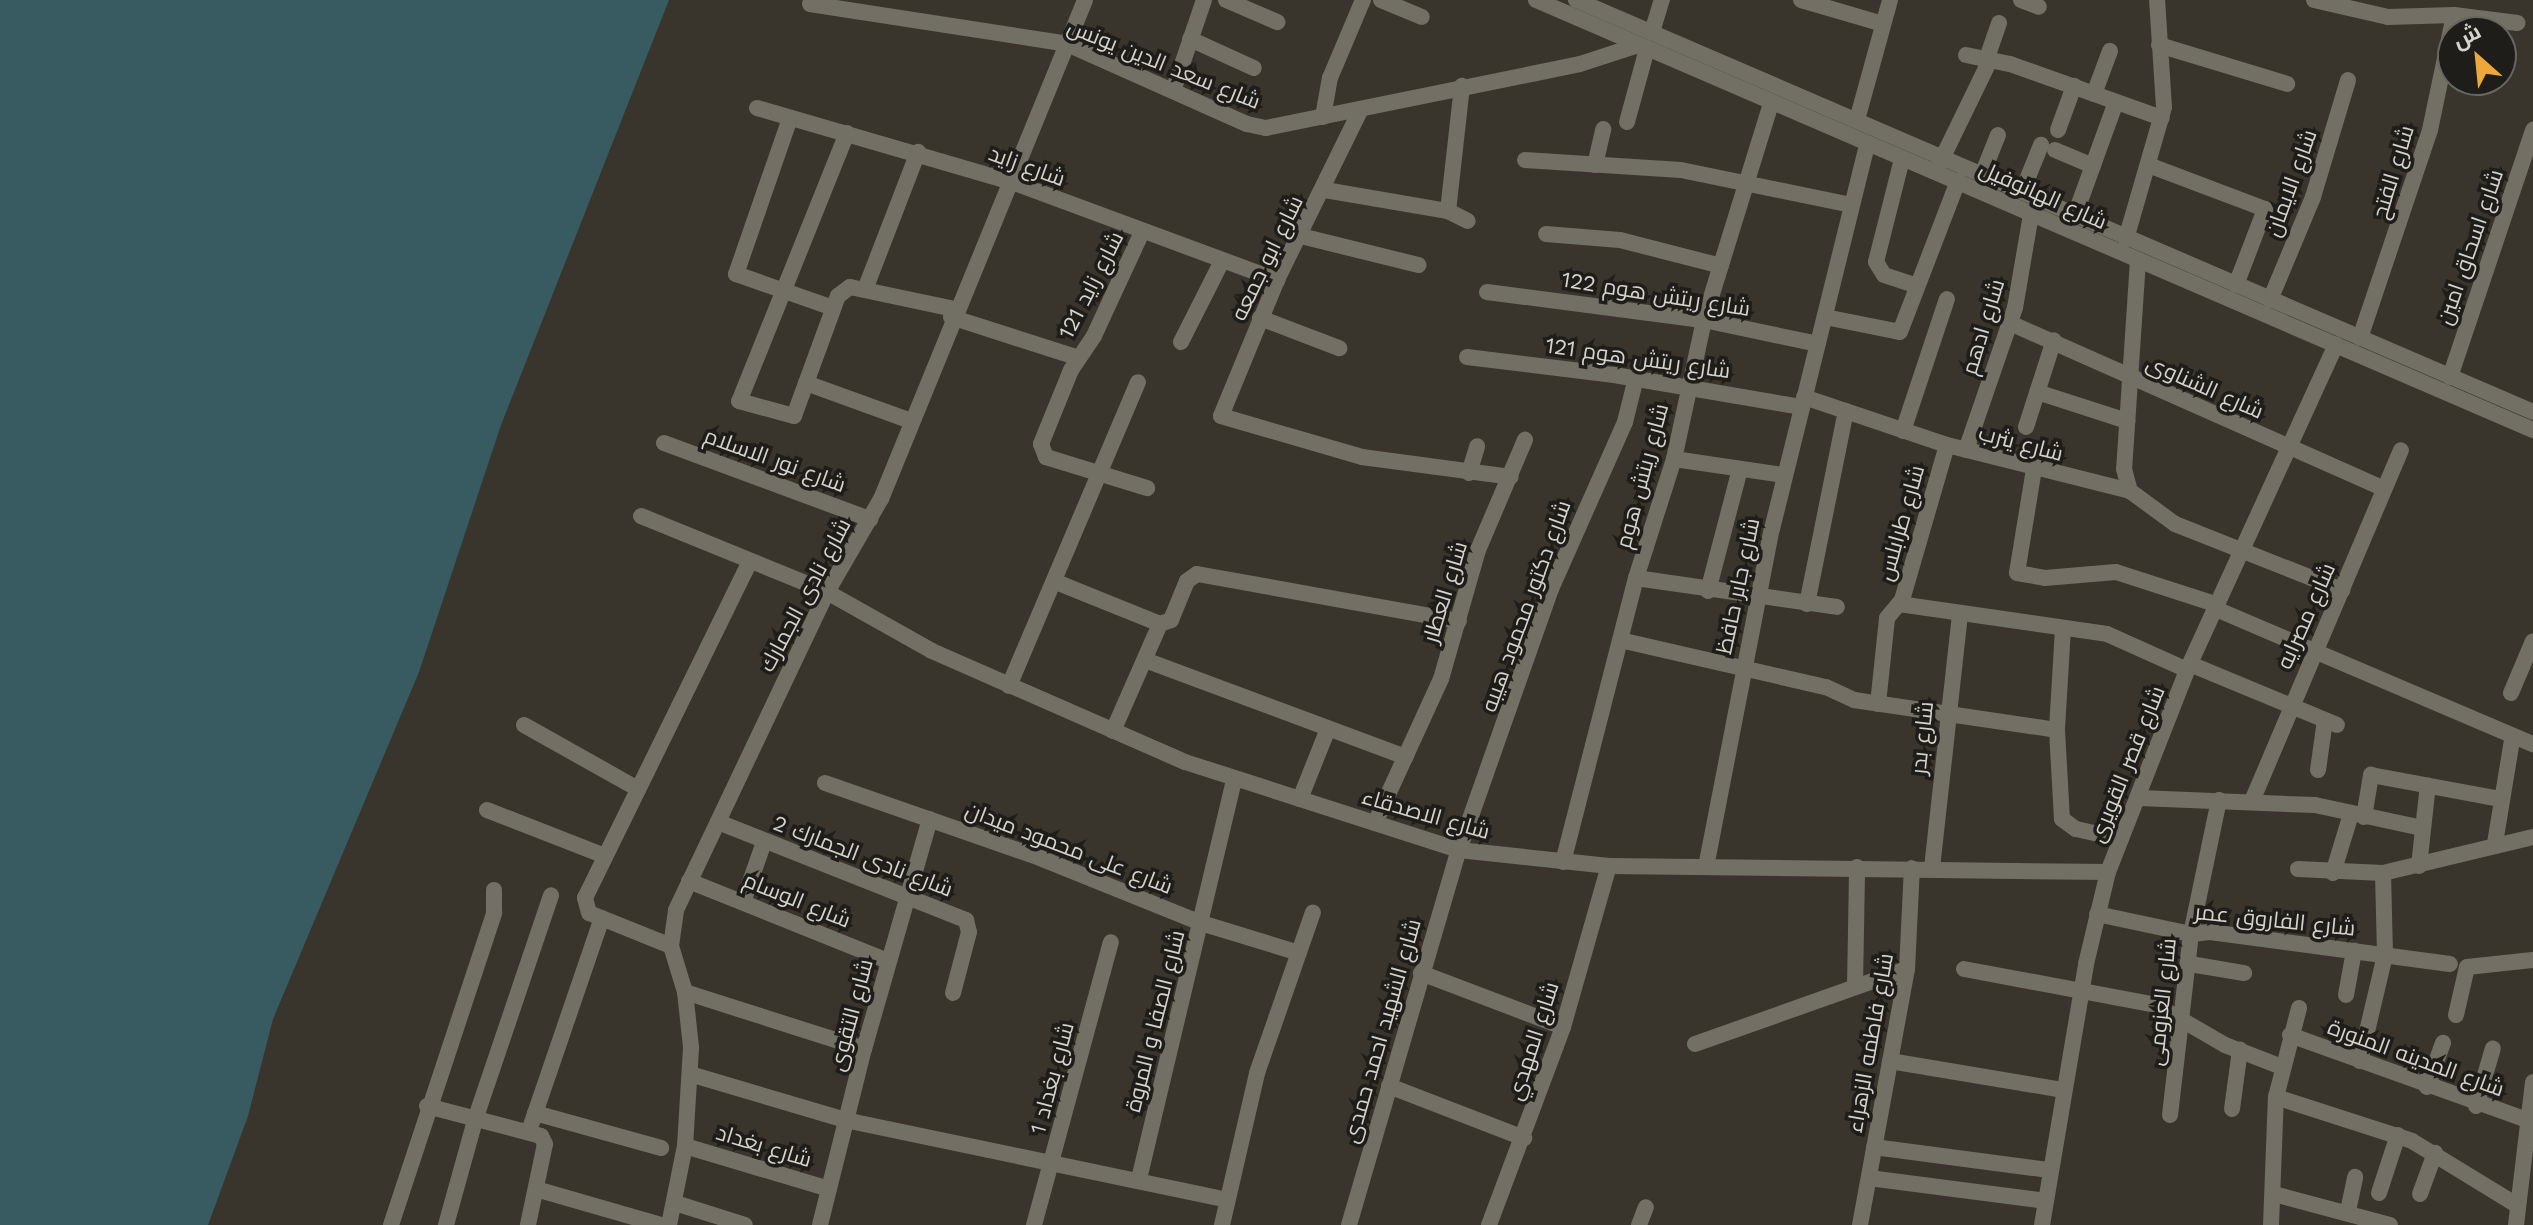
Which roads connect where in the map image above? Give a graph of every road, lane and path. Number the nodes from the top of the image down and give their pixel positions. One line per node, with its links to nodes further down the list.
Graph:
1 (1085, 0): 24 (street, شارع نادى الجمارك)
2 (1204, 0): 23 (street)
3 (1226, 0): 19 (street)
4 (1363, 0): 41 (street)
5 (1381, 0): 18 (street)
6 (1536, 0): 26 (street, شارع الهانوفيل)
7 (1576, 0): 22 (street, شارع الهانوفيل)
8 (1662, 0): 22 (street)
9 (1801, 0): 21 (street)
10 (1890, 0): 21 (street)
11 (2021, 0): 15 (street)
12 (2156, 0): 25 (street)
13 (2314, 0): 16 (street)
14 (810, 4): 24 (street, شارع سعد الدين يونس)
15 (2039, 7)
16 (2454, 15): 17 (street); 92 (street, شارع الفتح)
17 (2462, 16)
18 (1422, 17)
19 (1277, 22)
20 (1999, 23): 29 (street)
21 (1883, 24): 43 (street)
22 (1652, 32): 43 (street, شارع الهانوفيل)
23 (1190, 39): 30 (street); 35 (street)
24 (1067, 44): 35 (street, شارع سعد الدين يونس); 61 (street, شارع نادى الجمارك)
25 (2159, 45): 32 (street); 42 (street)
26 (1642, 47): 33 (street, شارع سعد الدين يونس); 38 (street, شارع الهانوفيل); 44 (street)
27 (2110, 51): 36 (street)
28 (1966, 55): 29 (street)
29 (1989, 58): 34 (street); 56 (street)
30 (1254, 68)
31 (2348, 80): 85 (street, شارع الايمان)
32 (2287, 84)
33 (1462, 86): 40 (street, شارع سعد الدين يونس); 66 (street)
34 (2074, 86): 36 (street); 47 (street)
35 (1173, 91): 41 (street, شارع سعد الدين يونس)
36 (2094, 94): 37 (street)
37 (2116, 102): 42 (street); 57 (street)
38 (1771, 104): 51 (street, شارع الهانوفيل); 62 (street, شارع ريتش هوم)
39 (757, 108): 49 (street, شارع زايد)
40 (1360, 111): 41 (street, شارع سعد الدين يونس); 63 (street, شارع ابو جمعه)
41 (1323, 117)
42 (2162, 118): 58 (street)
43 (1857, 120): 56 (street, شارع الهانوفيل)
44 (1627, 122)
45 (788, 124): 82 (street)
46 (1603, 129): 55 (street)
47 (2058, 130)
48 (2533, 130): 100 (street, شارع اسحاق امين)
49 (847, 133): 52 (street, شارع زايد); 82 (street)
50 (1998, 135): 59 (street)
51 (1867, 146): 53 (street, شارع الهانوفيل); 65 (street, شارع جابر حافظ)
52 (918, 152): 61 (street, شارع زايد); 81 (street)
53 (1902, 159): 56 (street, شارع الهانوفيل); 80 (street)
54 (1525, 160): 55 (street)
55 (1595, 165): 62 (street)
56 (1939, 165): 59 (street, شارع الهانوفيل); 60 (street, شارع الهانوفيل)
57 (2093, 166): 64 (street); 68 (street)
58 (2151, 166): 73 (street); 79 (street)
59 (1982, 175): 64 (street, شارع الهانوفيل)
60 (1958, 181): 67 (street, شارع الهانوفيل); 80 (street)
61 (1012, 182): 70 (street, شارع زايد); 87 (street, شارع نادى الجمارك)
62 (1748, 182): 65 (street); 77 (street, شارع ريتش هوم)
63 (1325, 190): 66 (street); 72 (street, شارع ابو جمعه)
64 (2022, 192): 68 (street, شارع الهانوفيل)
65 (1851, 205): 88 (street, شارع جابر حافظ)
66 (1448, 211): 69 (street)
67 (2031, 214): 74 (street, شارع الهانوفيل); 91 (street, شارع ادهم)
68 (2075, 215): 73 (street, شارع الهانوفيل)
69 (1468, 221)
70 (1142, 232): 75 (street, شارع زايد); 99 (street, شارع زايد 121)
71 (1546, 234): 77 (street)
72 (1301, 236): 76 (street); 78 (street, شارع ابو جمعه)
73 (2126, 239): 79 (street, شارع الهانوفيل)
74 (2138, 260): 96 (street, شارع الهانوفيل); 102 (street)
75 (1222, 261): 78 (street, شارع زايد); 94 (street)
76 (1418, 265)
77 (1721, 266): 90 (street, شارع ريتش هوم)
78 (1277, 280): 89 (street, شارع ابو جمعه)
79 (2236, 285): 85 (street, شارع الهانوفيل)
80 (1917, 286): 88 (street)
81 (866, 287): 86 (street); 87 (street)
82 (782, 291): 86 (street); 104 (street)
83 (1487, 292): 90 (street, شارع ريتش هوم 122)
84 (1947, 299): 114 (street)
85 (2270, 300): 92 (street, شارع الهانوفيل)
86 (833, 308): 104 (street)
87 (953, 313): 99 (street); 110 (street, شارع نادى الجمارك)
88 (1825, 317): 95 (street, شارع جابر حافظ)
89 (1260, 318): 97 (street); 126 (street, شارع ابو جمعه)
90 (1704, 320): 95 (street, شارع ريتش هوم 122); 105 (street, شارع ريتش هوم)
91 (2010, 323): 93 (street, شارع الشناوى); 120 (street, شارع ادهم)
92 (2360, 338): 100 (street, شارع الهانوفيل)
93 (2054, 340): 102 (street, شارع الشناوى); 106 (street)
94 (1181, 342)
95 (1818, 344): 107 (street, شارع جابر حافظ)
96 (2336, 345): 113 (street, شارع الهانوفيل); 119 (street, شارع قصر القويرى)
97 (1339, 348)
98 (1467, 357): 101 (street, شارع ريتش هوم 121)
99 (1079, 358): 125 (street, شارع زايد 121)
100 (2450, 377): 109 (street, شارع الهانوفيل)
101 (1636, 378): 105 (street, شارع ريتش هوم 121); 188 (street, شارع دكتور محمود هيبه)
102 (2129, 378): 111 (street); 119 (street, شارع الشناوى)
103 (1138, 382): 125 (street)
104 (806, 383): 110 (street)
105 (1687, 386): 107 (street, شارع ريتش هوم 121); 122 (street, شارع ريتش هوم)
106 (2037, 392): 111 (street); 112 (street)
107 (1803, 402): 108 (street, شارع يثرب); 127 (street, شارع جابر حافظ)
108 (1846, 411): 114 (street, شارع يثرب); 142 (street)
109 (2533, 412)
110 (911, 421): 133 (street, شارع نادى الجمارك)
111 (2127, 421): 131 (street)
112 (2026, 427)
113 (2533, 430)
114 (1903, 431): 117 (street, شارع يثرب)
115 (1525, 440): 128 (street, شارع العطار)
116 (664, 443): 133 (street, شارع نور الاسلام)
117 (1947, 445): 120 (street, شارع يثرب); 143 (street, شارع طرابلس)
118 (1477, 446): 126 (street)
119 (2291, 448): 130 (street, شارع الشناوى); 134 (street, شارع قصر القويرى)
120 (1966, 450): 124 (street, شارع يثرب)
121 (2401, 450): 130 (street, شارع مصرايه)
122 (1674, 459): 123 (street); 136 (street, شارع ريتش هوم)
123 (1740, 469): 127 (street); 139 (street)
124 (2034, 469): 131 (street, شارع يثرب); 145 (street)
125 (1097, 473): 129 (street); 137 (street)
126 (1469, 473): 128 (street)
127 (1784, 475): 141 (street, شارع جابر حافظ)
128 (1511, 477): 147 (street, شارع العطار)
129 (1147, 488)
130 (2384, 489): 138 (street, شارع مصرايه)
131 (2130, 491): 134 (street)
132 (641, 516): 135 (street, شارع الاصدقاء)
133 (870, 519): 140 (street, شارع نادى الجمارك)
134 (2245, 548): 138 (street); 145 (street, شارع قصر القويرى)
135 (749, 563): 140 (street, شارع الاصدقاء); 172 (street)
136 (1636, 578): 139 (street); 150 (street, شارع ريتش هوم)
137 (1056, 582): 148 (street); 156 (street)
138 (2342, 590): 152 (street, شارع مصرايه)
139 (1708, 591): 141 (street)
140 (827, 592): 156 (street, شارع الاصدقاء); 181 (street, شارع نادى الجمارك)
141 (1758, 598): 142 (street); 155 (street, شارع جابر حافظ)
142 (1807, 604): 144 (street)
143 (1899, 604): 146 (street); 158 (street, شارع طرابلس)
144 (1837, 607)
145 (2217, 607): 152 (street); 154 (street, شارع قصر القويرى)
146 (1960, 614): 149 (street); 160 (street, شارع بدر)
147 (1459, 621): 148 (street); 167 (street, شارع العطار)
148 (1160, 624): 153 (street)
149 (2063, 628): 154 (street); 162 (street)
150 (1620, 640): 155 (street); 190 (street, شارع ريتش هوم)
151 (2533, 641): 157 (street)
152 (2315, 653): 159 (street, شارع مصرايه); 165 (street)
153 (1145, 660): 163 (street); 164 (street)
154 (2189, 667): 159 (street); 173 (street, شارع قصر القويرى)
155 (1744, 669): 158 (street); 193 (street, شارع جابر حافظ)
156 (1009, 686): 163 (street, شارع الاصدقاء)
157 (2511, 693)
158 (1878, 704): 160 (street)
159 (2290, 705): 168 (street); 177 (street, شارع مصرايه)
160 (1946, 714): 162 (street); 196 (street, شارع بدر)
161 (524, 725): 172 (street)
162 (2057, 730): 185 (street)
163 (1113, 731): 169 (street, شارع الاصدقاء)
164 (1327, 731): 167 (street); 174 (street)
165 (2512, 740): 166 (street); 175 (street)
166 (2533, 744)
167 (1406, 757): 182 (street, شارع العطار)
168 (2318, 770)
169 (1234, 781): 174 (street, شارع الاصدقاء); 209 (street, شارع الصفا و المروة)
170 (825, 783): 180 (street, شارع على محمود ميدان)
171 (2428, 785): 175 (street); 179 (street); 183 (street)
172 (638, 789): 189 (street)
173 (2139, 798): 176 (street); 185 (street, شارع قصر القويرى)
174 (1300, 799): 182 (street, شارع الاصدقاء)
175 (2501, 799): 187 (street)
176 (2219, 800): 177 (street); 210 (street, شارع العزومى)
177 (2252, 801): 179 (street)
178 (487, 810): 189 (street)
179 (2357, 815): 183 (street); 199 (street)
180 (930, 819): 204 (street, شارع التقوى); 209 (street, شارع على محمود ميدان)
181 (718, 822): 186 (street, شارع نادى الجمارك 2); 201 (street, شارع نادى الجمارك)
182 (1375, 823): 188 (street, شارع الاصدقاء)
183 (2422, 828): 192 (street)
184 (2533, 837): 187 (street)
185 (2121, 839): 198 (street, شارع قصر القويرى)
186 (764, 842): 204 (street, شارع نادى الجمارك 2); 205 (street)
187 (2495, 843): 192 (street)
188 (1459, 850): 190 (street, شارع الاصدقاء); 222 (street, شارع الشهيد احمد حمدى)
189 (605, 856): 208 (street)
190 (1563, 862): 191 (street, شارع الاصدقاء)
191 (1609, 866): 193 (street, شارع الاصدقاء); 232 (street, شارع المهدي)
192 (2419, 866): 200 (street)
193 (1706, 867): 194 (street, شارع الاصدقاء)
194 (1857, 867): 195 (street, شارع الاصدقاء); 224 (street)
195 (1912, 868): 196 (street, شارع الاصدقاء); 220 (street, شارع فاطمه الزهراء)
196 (1932, 868): 198 (street, شارع الاصدقاء)
197 (2298, 869): 199 (street)
198 (2108, 872): 207 (street, شارع قصر القويرى)
199 (2333, 873): 200 (street)
200 (2383, 873): 215 (street)
201 (689, 881): 205 (street, شارع الوسام); 212 (street, شارع نادى الجمارك)
202 (494, 890): 248 (street)
203 (551, 895): 253 (street)
204 (906, 897): 217 (street, شارع التقوى); 227 (street, شارع نادى الجمارك 2)
205 (743, 902): 217 (street, شارع الوسام)
206 (1313, 912): 214 (street)
207 (2097, 914): 210 (street, شارع الفاروق عمر); 226 (street, شارع قصر القويرى)
208 (602, 918): 212 (street); 251 (street)
209 (1201, 923): 214 (street, شارع على محمود ميدان); 267 (street, شارع الصفا و المروة)
210 (2191, 934): 213 (street, شارع الفاروق عمر); 218 (street, شارع العزومى)
211 (1111, 942): 263 (street, شارع بغداد 1)
212 (671, 946): 225 (street, شارع نادى الجمارك)
213 (2354, 951): 215 (street, شارع الفاروق عمر); 228 (street)
214 (1299, 953): 273 (street)
215 (2385, 955): 219 (street, شارع الفاروق عمر); 240 (street)
216 (2533, 960): 230 (street)
217 (888, 961): 237 (street, شارع التقوى)
218 (2190, 964): 223 (street); 231 (street, شارع العزومى)
219 (2450, 964)
220 (1907, 969): 224 (street); 239 (street, شارع فاطمه الزهراء)
221 (1964, 969): 226 (street)
222 (1421, 973): 232 (street); 244 (street, شارع الشهيد احمد حمدى)
223 (2244, 973)
224 (1855, 987): 235 (street)
225 (685, 992): 237 (street); 242 (street, شارع نادى الجمارك)
226 (2081, 992): 231 (street); 246 (street, شارع قصر القويرى)
227 (953, 993)
228 (2346, 995)
229 (2299, 1008): 233 (street)
230 (2456, 1015)
231 (2182, 1017): 238 (street); 252 (street, شارع العزومى)
232 (1563, 1027): 258 (street, شارع المهدي)
233 (2290, 1035): 240 (street, شارع المدينه المنورة); 241 (street)
234 (2443, 1043): 245 (street)
235 (1695, 1044)
236 (2493, 1048): 249 (street)
237 (864, 1049): 254 (street, شارع التقوى)
238 (2240, 1050): 241 (street); 250 (street)
239 (1890, 1061): 246 (street); 260 (street, شارع فاطمه الزهراء)
240 (2360, 1061): 245 (street, شارع المدينه المنورة)
241 (2282, 1067): 247 (street)
242 (690, 1074): 254 (street); 259 (street, شارع نادى الجمارك)
243 (2533, 1082): 255 (street)
244 (1389, 1086): 258 (street); 288 (street, شارع الشهيد احمد حمدى)
245 (2427, 1087): 249 (street, شارع المدينه المنورة)
246 (2064, 1090): 264 (street, شارع قصر القويرى)
247 (2276, 1097): 257 (street); 271 (street)
248 (427, 1106): 253 (street); 279 (street)
249 (2476, 1106): 255 (street, شارع المدينه المنورة)
250 (2232, 1109)
251 (535, 1113): 256 (street); 261 (street)
252 (2170, 1115)
253 (476, 1117): 256 (street); 280 (street)
254 (845, 1120): 263 (street); 269 (street, شارع التقوى)
255 (2527, 1120): 276 (street)
256 (529, 1131): 268 (street)
257 (2398, 1135): 262 (street); 270 (street)
258 (1524, 1138): 289 (street, شارع المهدي)
259 (685, 1146): 269 (street, شارع بغداد); 275 (street, شارع نادى الجمارك)
260 (1874, 1147): 264 (street); 266 (street, شارع فاطمه الزهراء)
261 (661, 1148)
262 (2435, 1153): 272 (street); 276 (street)
263 (1052, 1163): 267 (street); 286 (street, شارع بغداد 1)
264 (2049, 1170): 274 (street, شارع قصر القويرى)
265 (2355, 1177): 278 (street)
266 (1869, 1178): 274 (street); 291 (street, شارع فاطمه الزهراء)
267 (1139, 1179): 273 (street)
268 (536, 1189): 281 (street); 282 (street)
269 (829, 1189): 285 (street, شارع التقوى)
270 (2379, 1193)
271 (2274, 1194): 278 (street); 293 (street)
272 (2420, 1194)
273 (1227, 1200): 287 (street)
274 (2045, 1201): 292 (street, شارع قصر القويرى)
275 (675, 1203): 283 (street, شارع نادى الجمارك); 284 (street)
276 (2517, 1205): 295 (street)
277 (1646, 1207): 290 (street)
278 (2348, 1211): 294 (street)
279 (391, 1225)
280 (446, 1225)
281 (528, 1225)
282 (661, 1225)
283 (669, 1225)
284 (745, 1225)
285 (820, 1225)
286 (1034, 1225)
287 (1222, 1225)
288 (1349, 1225)
289 (1489, 1225)
290 (1639, 1225)
291 (1860, 1225)
292 (2042, 1225)
293 (2271, 1225)
294 (2390, 1225)
295 (2516, 1225)

